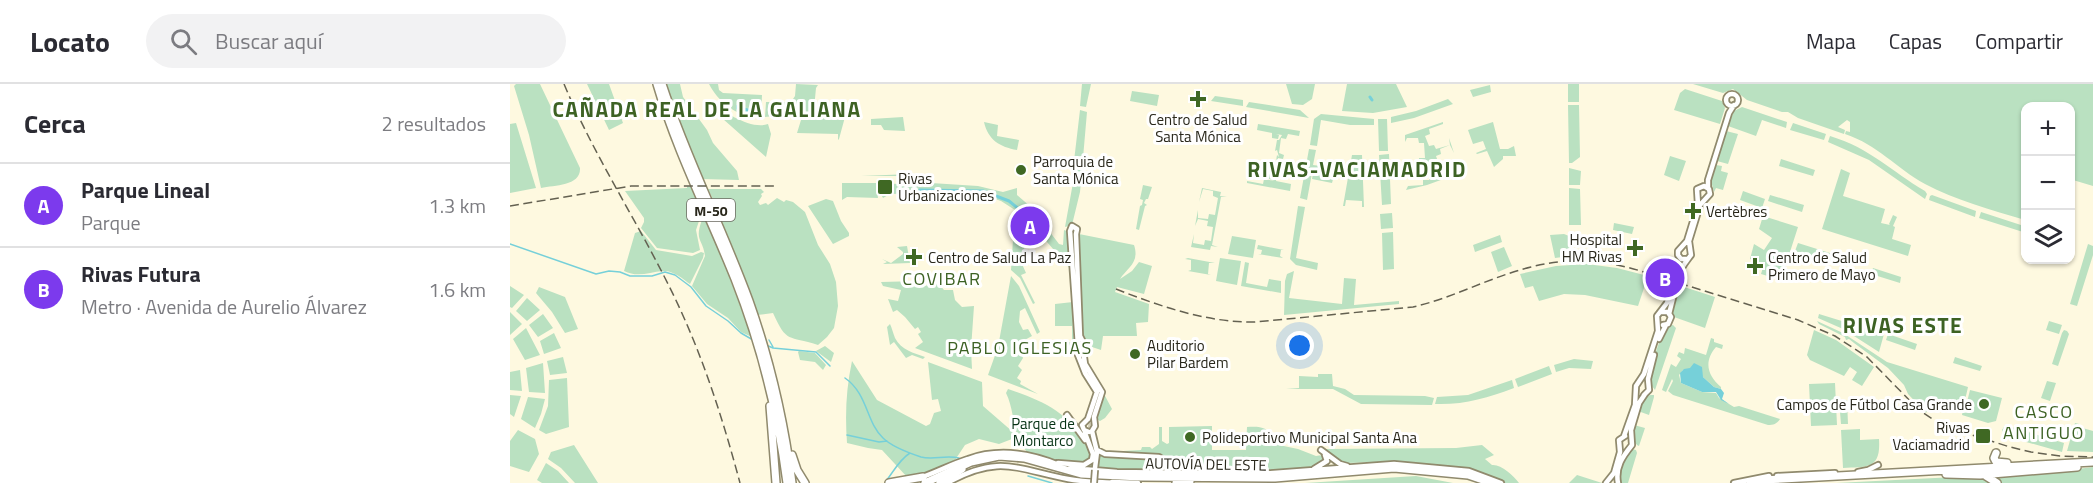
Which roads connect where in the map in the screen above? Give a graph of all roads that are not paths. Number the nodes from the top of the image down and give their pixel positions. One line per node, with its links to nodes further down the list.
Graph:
1 (657, 84): 18 (highway, M-50)
2 (662, 84): 18 (highway, M-50)
3 (1728, 104): 4 (main road); 4 (main road); 5 (main road)
4 (1734, 105): 5 (main road)
5 (1705, 187): 6 (main road); 7 (main road)
6 (1698, 197): 7 (main road); 8 (main road)
7 (1704, 199): 9 (main road)
8 (1682, 247): 9 (main road); 10 (main road)
9 (1690, 249): 11 (main road)
10 (1679, 257): 11 (main road); 12 (main road)
11 (1687, 259): 12 (main road)
12 (1677, 276): 13 (main road, bridge)
13 (1674, 286): 14 (main road); 15 (main road)
14 (1662, 312): 15 (main road); 16 (main road)
15 (1669, 314): 17 (main road)
16 (1658, 322): 17 (main road); 23 (main road)
17 (1666, 325): 24 (main road)
18 (757, 334): 22 (highway)
19 (1078, 345): 20 (main road); 20 (main road); 21 (main road)
20 (1084, 345): 21 (main road)
21 (1081, 353): 29 (main road)
22 (764, 363): 27 (highway); 28 (highway); 58 (highway)
23 (1639, 382): 24 (main road); 25 (main road)
24 (1648, 384): 26 (main road)
25 (1636, 392): 26 (main road); 32 (main road)
26 (1645, 394): 33 (main road)
27 (770, 402): 58 (highway); 58 (highway)
28 (781, 412): 52 (highway); 59 (highway)
29 (1091, 418): 30 (main road); 31 (main road)
30 (1082, 427): 31 (main road); 39 (main road)
31 (1088, 432): 34 (main road); 39 (main road); 44 (main road)
32 (1624, 436): 33 (main road); 35 (main road)
33 (1630, 438): 35 (main road)
34 (1096, 447): 44 (main road); 46 (main road)
35 (1624, 449): 50 (main road); 57 (main road)
36 (1996, 453): 42 (highway)
37 (1051, 462): 39 (main road); 46 (main road); 53 (main road)
38 (2093, 464): 42 (highway); 43 (highway)
39 (1084, 465)
40 (1377, 465): 45 (main road); 45 (main road); 69 (main road)
41 (1878, 465): 71 (main road)
42 (2045, 465): 51 (highway)
43 (2076, 467): 47 (highway); 48 (highway)
44 (1095, 468): 63 (main road, bridge)
45 (1305, 471): 46 (main road)
46 (1184, 473)
47 (2014, 473): 49 (highway); 76 (highway)
48 (1946, 474): 49 (highway); 74 (highway)
49 (1980, 475): 75 (highway)
50 (1611, 478): 57 (main road); 70 (main road)
51 (1764, 480): 72 (highway); 73 (highway)
52 (805, 481)
53 (923, 481): 54 (highway); 60 (highway); 61 (main road)
54 (937, 481): 56 (highway, AUTOVÍA DEL ESTE); 68 (highway, AUTOVÍA DEL ESTE)
55 (1088, 481): 62 (main road); 64 (main road); 65 (main road)
56 (1190, 481): 66 (highway); 67 (highway, AUTOVÍA DEL ESTE)
57 (1618, 482)
58 (781, 483)
59 (792, 483)
60 (889, 483)
61 (897, 483)
62 (947, 483)
63 (1094, 483)
64 (1114, 483)
65 (1138, 483)
66 (1176, 483)
67 (1482, 483)
68 (1492, 483)
69 (1501, 483)
70 (1606, 483)
71 (1734, 483)
72 (1741, 483)
73 (1750, 483)
74 (1788, 483)
75 (1997, 483)
76 (2003, 483)

